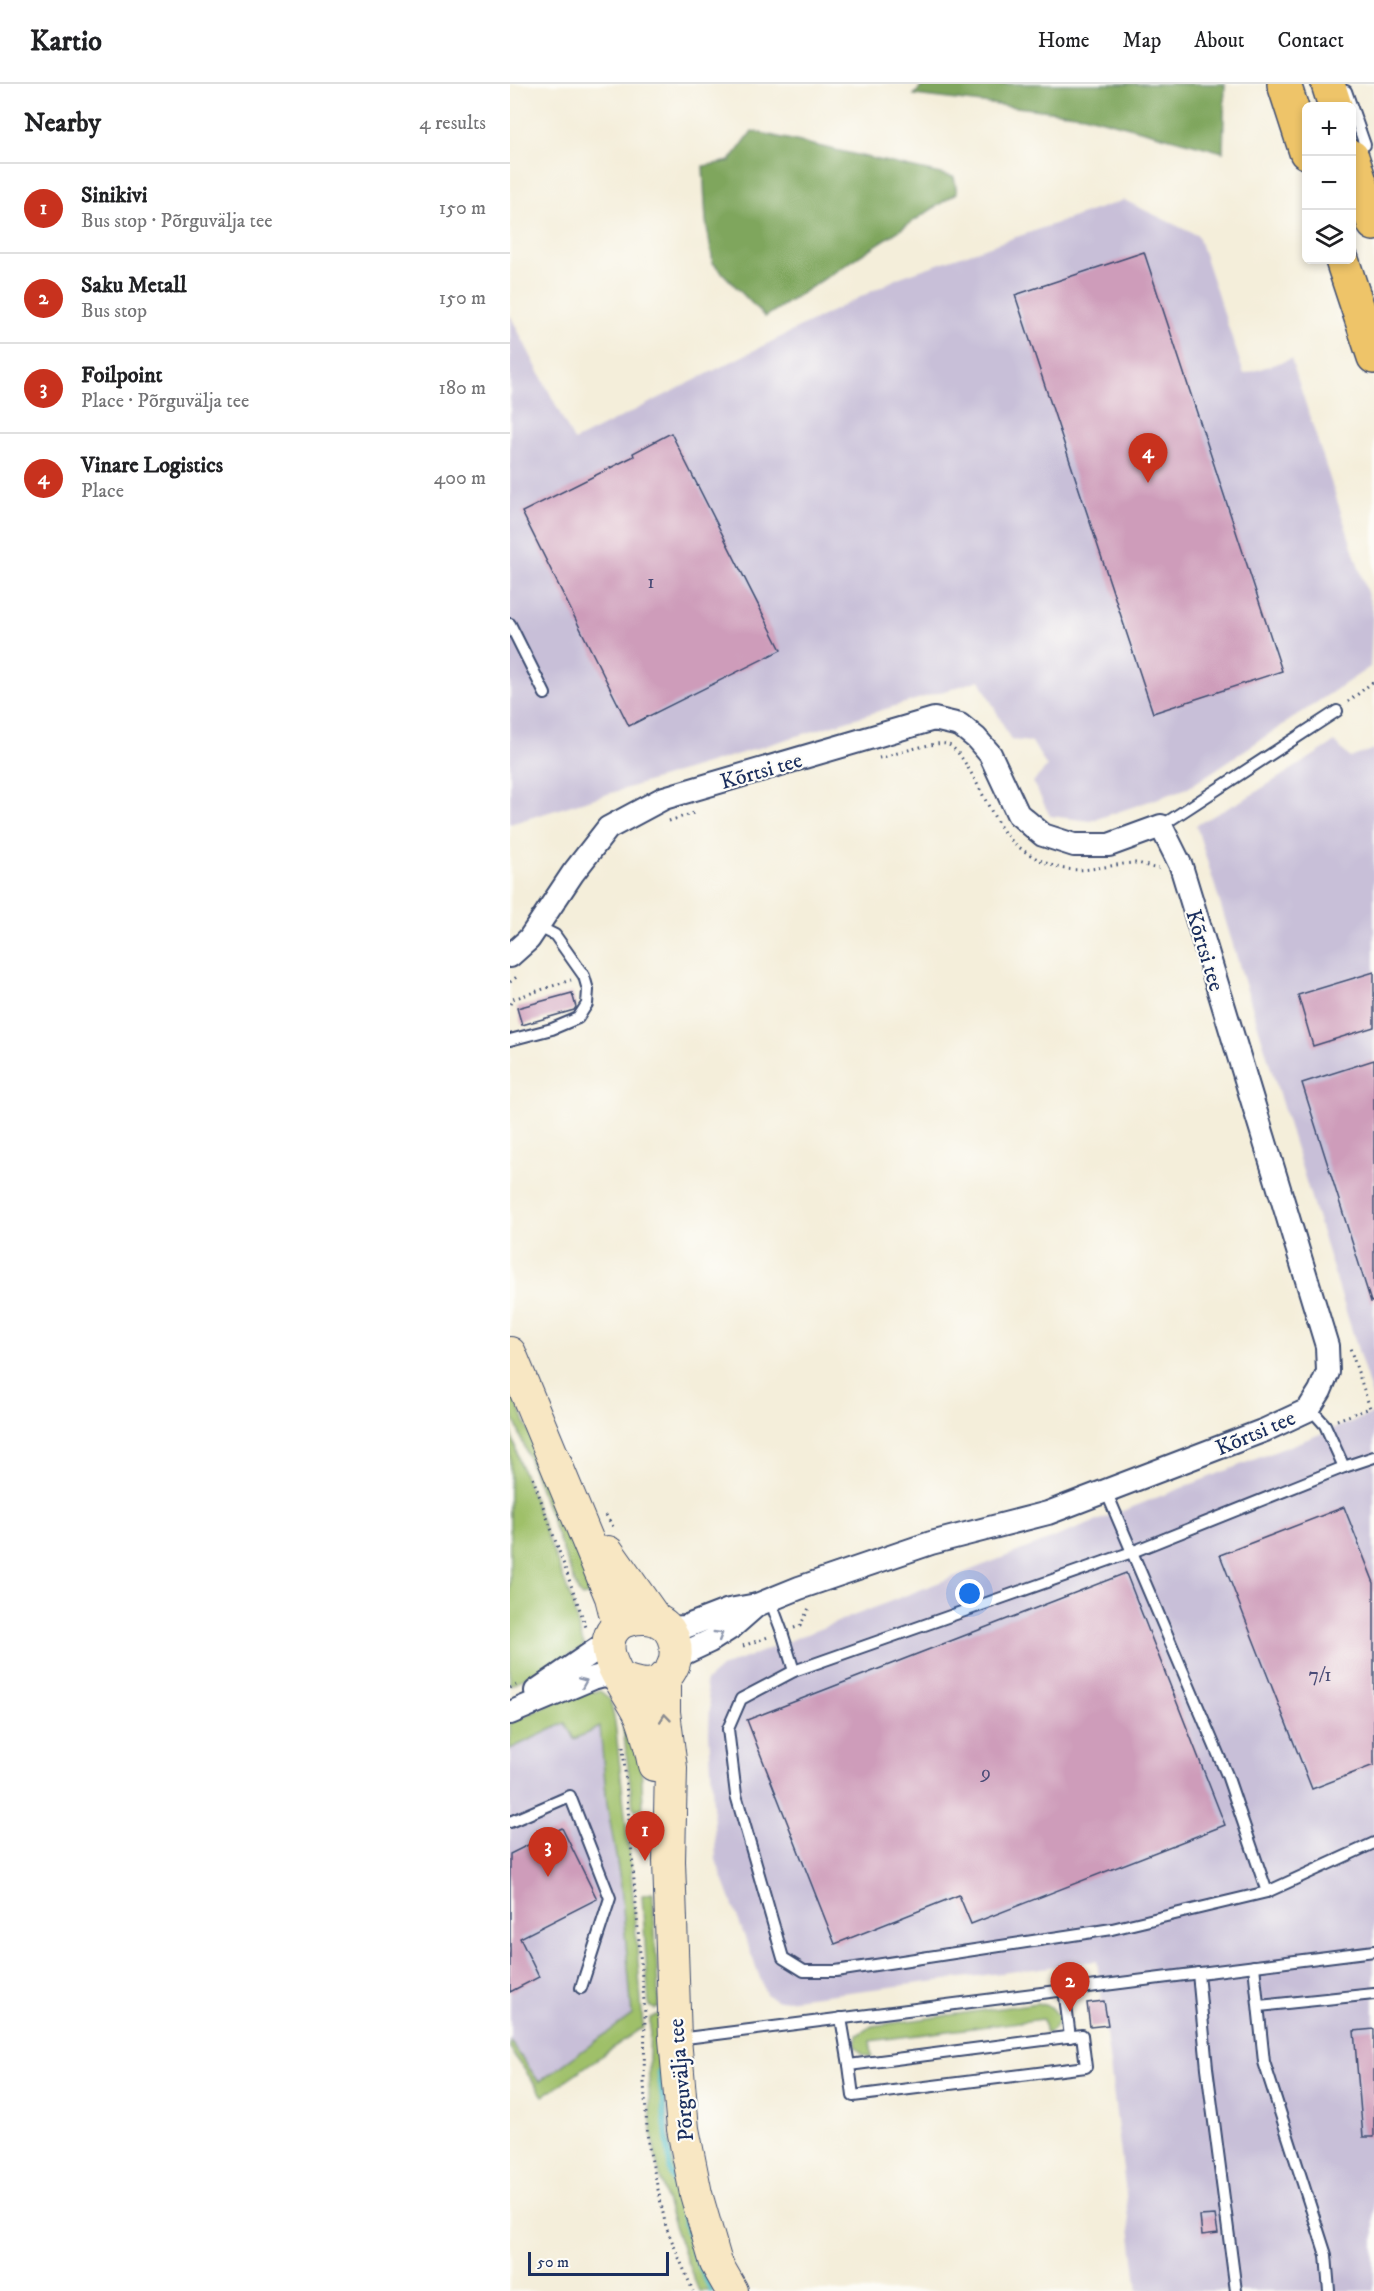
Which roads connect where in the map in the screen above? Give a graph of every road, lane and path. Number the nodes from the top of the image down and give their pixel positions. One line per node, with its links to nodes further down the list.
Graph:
1 (1284, 84): 3 (highway)
2 (1339, 94): 4 (lane)
3 (1302, 140)
4 (1361, 152): 5 (highway)
5 (1374, 224)
6 (1343, 264): 7 (highway)
7 (1374, 357)
8 (510, 624): 10 (lane)
9 (1374, 681): 11 (path)
10 (544, 693)
11 (1337, 711): 15 (lane, Kõrtsi tee)
12 (877, 759): 16 (path)
13 (704, 810): 14 (path)
14 (658, 824)
15 (1161, 826): 16 (street, Kõrtsi tee); 17 (street, Kõrtsi tee)
16 (1181, 867): 25 (street, Kõrtsi tee)
17 (537, 926): 18 (street, Kõrtsi tee); 19 (lane)
18 (514, 966): 20 (path)
19 (584, 976): 21 (path); 22 (lane)
20 (510, 982)
21 (510, 1004)
22 (510, 1041)
23 (1348, 1341): 26 (path)
24 (510, 1353): 31 (street)
25 (1309, 1407): 26 (lane); 30 (street, Kõrtsi tee)
26 (1325, 1425): 28 (lane)
27 (1374, 1457): 28 (lane)
28 (1344, 1467): 34 (lane)
29 (531, 1472): 41 (path)
30 (1106, 1491): 34 (lane); 35 (street, Kõrtsi tee)
31 (572, 1499): 38 (street); 39 (street)
32 (602, 1509): 33 (path)
33 (620, 1536)
34 (1132, 1552): 42 (lane); 50 (lane)
35 (763, 1602): 37 (lane); 39 (street, Kõrtsi tee)
36 (814, 1604): 37 (path)
37 (782, 1632): 40 (path); 42 (lane)
38 (613, 1633): 39 (street); 41 (street); 43 (street)
39 (666, 1645): 43 (street); 49 (street, Põrguvälja tee, one-way to 39)
40 (738, 1647)
41 (581, 1662): 44 (street)
42 (794, 1671): 50 (lane)
43 (621, 1679): 45 (street, one-way to 43); 49 (street, Põrguvälja tee)
44 (510, 1707)
45 (510, 1713)
46 (623, 1745): 62 (path)
47 (510, 1822): 54 (lane)
48 (1374, 1843): 50 (lane)
49 (669, 1861): 60 (street, Põrguvälja tee)
50 (1267, 1892)
51 (1374, 1951): 52 (lane)
52 (1254, 1966): 53 (lane); 57 (lane)
53 (1198, 1973): 55 (lane); 64 (lane)
54 (581, 1988)
55 (1064, 1989): 58 (lane); 59 (lane)
56 (1374, 1994): 57 (lane)
57 (1259, 2006): 65 (lane)
58 (841, 2018): 60 (lane); 61 (lane)
59 (1070, 2037): 61 (lane); 61 (lane)
60 (675, 2039): 63 (street, Põrguvälja tee)
61 (849, 2065)
62 (693, 2291)
63 (732, 2291)
64 (1236, 2291)
65 (1329, 2291)

